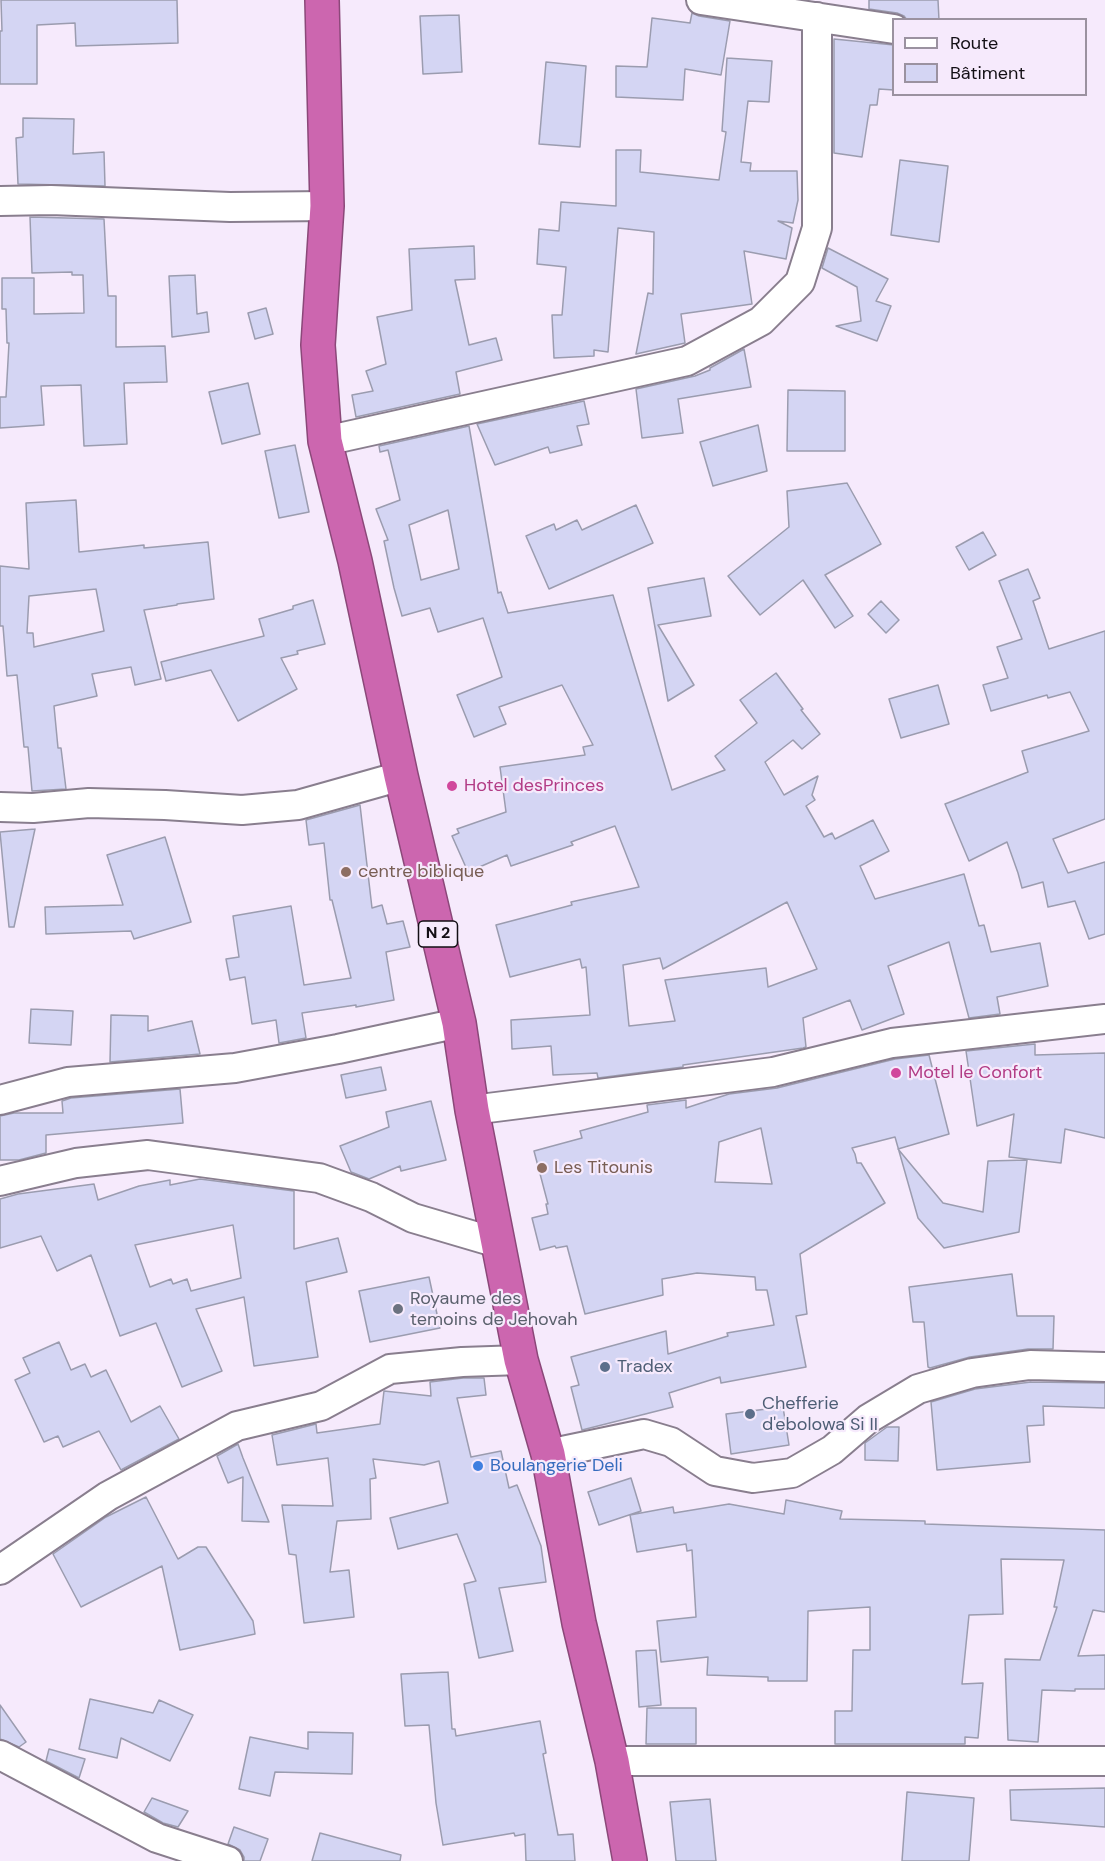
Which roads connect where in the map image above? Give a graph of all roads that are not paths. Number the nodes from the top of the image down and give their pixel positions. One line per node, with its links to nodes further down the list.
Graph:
1 (322, 0): 6 (highway, N 2)
2 (701, 0): 3 (street)
3 (817, 17): 4 (street); 7 (street)
4 (892, 29)
5 (0, 201): 6 (street)
6 (327, 206): 7 (highway, N 2)
7 (325, 441): 8 (highway, N 2)
8 (401, 776): 9 (street); 11 (highway, N 2)
9 (0, 807)
10 (1105, 1019): 13 (street)
11 (459, 1023): 12 (street); 13 (highway, N 2)
12 (0, 1100)
13 (472, 1110): 15 (highway, N 2)
14 (0, 1181): 15 (street)
15 (498, 1243): 16 (highway, N 2)
16 (522, 1360): 18 (highway, N 2); 19 (street)
17 (1105, 1367): 18 (street)
18 (548, 1454): 21 (highway, N 2)
19 (0, 1570)
20 (0, 1755): 23 (street)
21 (612, 1761): 22 (street); 24 (highway, N 2)
22 (1105, 1761)
23 (228, 1861)
24 (630, 1861)

